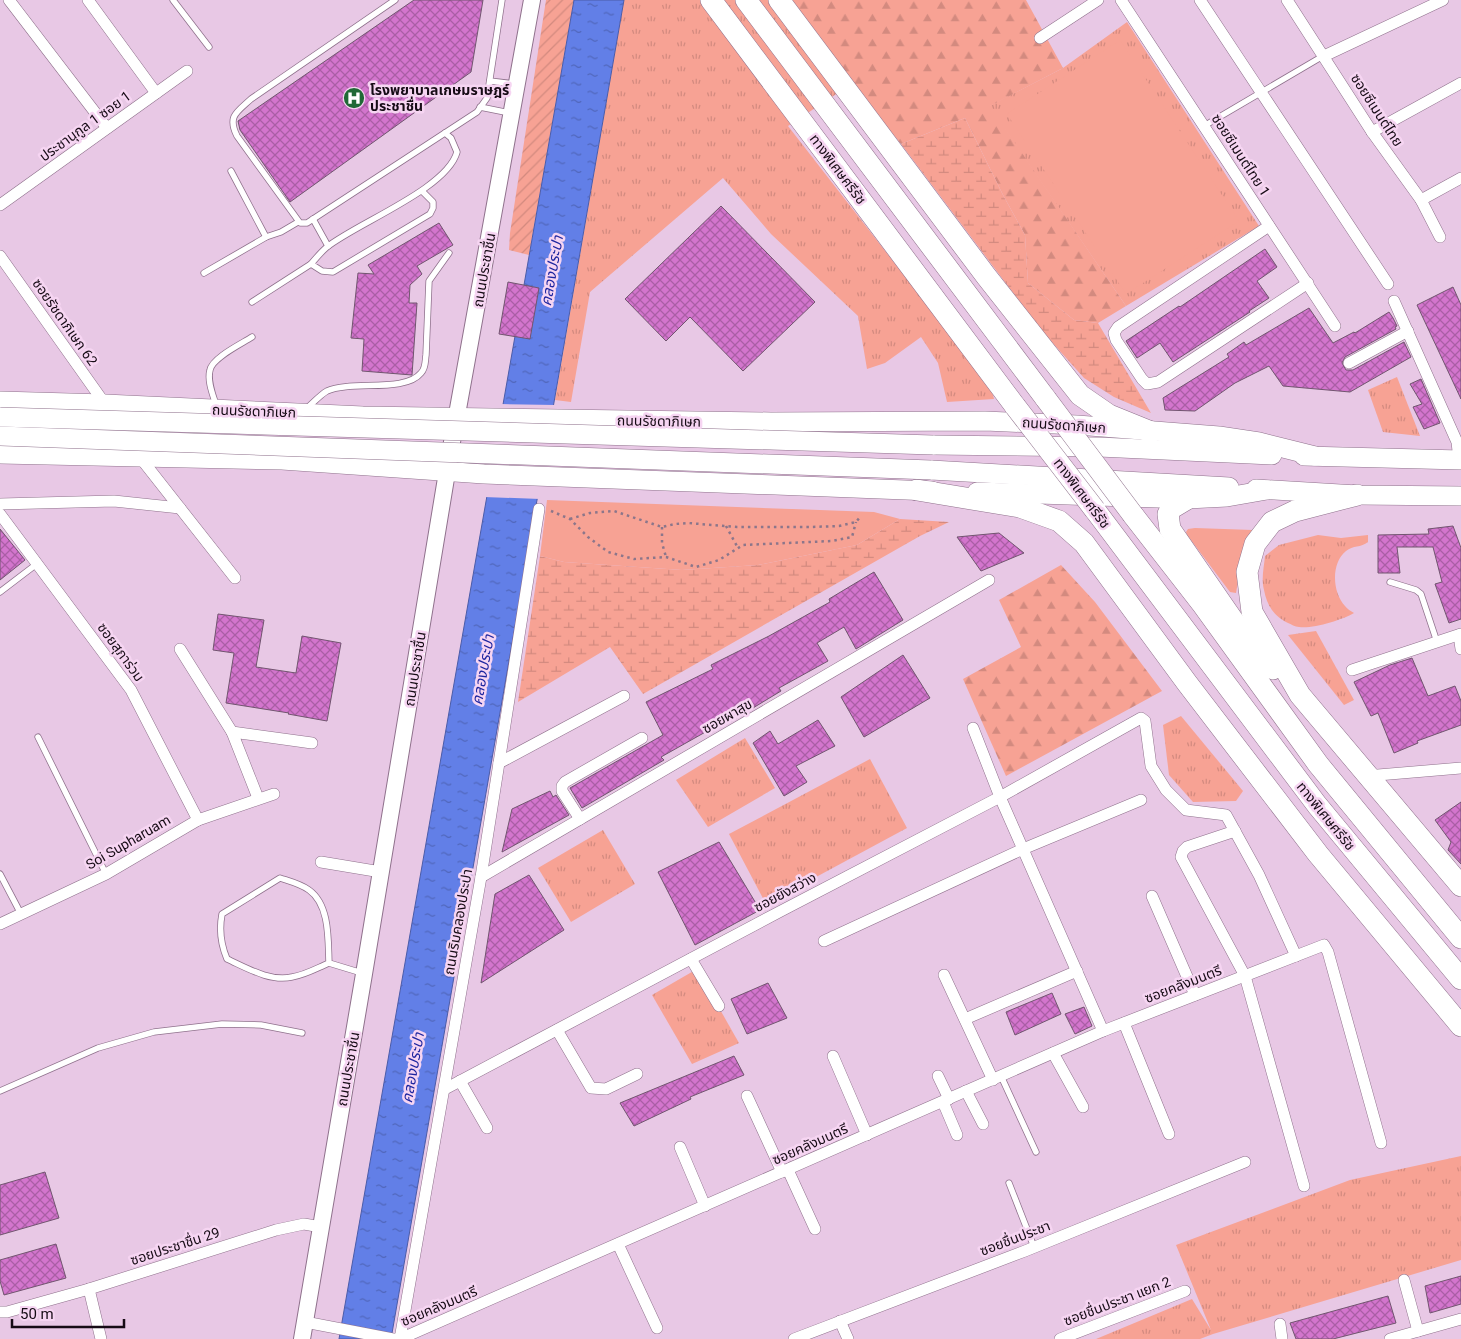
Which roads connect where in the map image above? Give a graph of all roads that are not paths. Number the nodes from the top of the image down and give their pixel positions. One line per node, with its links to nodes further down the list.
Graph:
1 (9, 0): 27 (street)
2 (88, 0): 22 (street)
3 (173, 0): 16 (lane)
4 (395, 0): 36 (lane)
5 (502, 0): 19 (lane)
6 (532, 0): 21 (main road, ถนนประชาชื่น)
7 (711, 0): 124 (highway, ทางพิเศษศรีรัช, bridge)
8 (746, 0): 115 (highway, ทางพิเศษศรีรัช, bridge)
9 (779, 0): 60 (highway)
10 (1098, 0): 15 (street)
11 (1121, 0): 26 (street, ซอยซีเมนต์ไทย 1)
12 (1200, 0): 23 (street)
13 (1287, 0): 17 (street, ซอยซีเมนต์ไทย)
14 (1443, 0): 17 (street)
15 (1040, 38)
16 (209, 47)
17 (1324, 56): 23 (lane); 28 (street, ซอยซีเมนต์ไทย)
18 (187, 71): 22 (street, ประชานุกูล 1 ซอย 1)
19 (490, 81): 21 (lane); 24 (lane)
20 (1461, 83): 28 (street)
21 (517, 85): 25 (main road, ถนนประชาชื่น)
22 (156, 93): 27 (street, ประชานุกูล 1 ซอย 1)
23 (1262, 93): 26 (lane); 46 (street)
24 (480, 107): 25 (lane); 29 (lane)
25 (512, 114): 58 (main road, ถนนประชาชื่น)
26 (1204, 126): 37 (street, ซอยซีเมนต์ไทย 1)
27 (107, 128): 34 (street, ประชานุกูล 1 ซอย 1)
28 (1372, 132): 33 (street, ซอยซีเมนต์ไทย)
29 (445, 133): 32 (lane); 35 (lane)
30 (231, 171): 38 (lane)
31 (1461, 178): 33 (street)
32 (422, 191): 40 (lane); 43 (lane)
33 (1420, 200): 39 (street, ซอยซีเมนต์ไทย)
34 (0, 205)
35 (313, 219): 36 (lane); 40 (lane)
36 (298, 222): 38 (lane)
37 (1269, 226): 45 (street, ซอยซีเมนต์ไทย 1); 45 (street)
38 (266, 237): 44 (lane)
39 (1440, 237)
40 (328, 246): 43 (lane)
41 (449, 253): 56 (lane)
42 (0, 256): 54 (street, ซอยรัชดาภิเษก 62)
43 (311, 264): 48 (lane)
44 (204, 273)
45 (1308, 283): 49 (street, ซอยซีเมนต์ไทย 1)
46 (1388, 284)
47 (1394, 301): 50 (street)
48 (252, 302)
49 (1335, 326)
50 (1408, 331): 52 (street); 66 (street)
51 (252, 337): 55 (lane)
52 (1349, 363)
53 (0, 401): 54 (main road, ถนนรัชดาภิเษก)
54 (105, 404): 55 (main road, ถนนรัชดาภิเษก)
55 (218, 410): 56 (main road, ถนนรัชดาภิเษก); 65 (main road)
56 (302, 413): 58 (main road, ถนนรัชดาภิเษก)
57 (0, 417): 64 (main road, ถนนรัชดาภิเษก, bridge)
58 (458, 418): 59 (main road, ถนนรัชดาภิเษก); 67 (main road, ถนนประชาชื่น)
59 (649, 421): 60 (main road, ถนนรัชดาภิเษก); 68 (main road)
60 (1151, 432): 64 (main road, ถนนรัชดาภิเษก)
61 (0, 436): 70 (main road, bridge)
62 (0, 454): 63 (main road)
63 (139, 456): 65 (main road); 75 (street)
64 (1315, 456): 66 (main road, ถนนรัชดาภิเษก)
65 (214, 458): 67 (main road)
66 (1460, 460)
67 (448, 470): 68 (main road); 107 (main road, ถนนประชาชื่น)
68 (655, 479): 69 (main road)
69 (917, 490): 73 (main road); 129 (highway)
70 (1267, 490): 71 (main road); 73 (main road)
71 (1357, 495): 72 (main road); 88 (highway)
72 (1461, 496)
73 (1188, 499): 88 (highway)
74 (0, 504): 75 (street)
75 (180, 508): 79 (street)
76 (539, 509): 95 (street, ถนนริมคลองประปา)
77 (0, 514): 78 (street, ซอยสุภาร่วม)
78 (38, 563): 82 (lane); 103 (street, ซอยสุภาร่วม)
79 (235, 578)
80 (989, 580): 102 (street, ซอยผาสุข)
81 (1390, 582): 84 (lane)
82 (0, 592)
83 (1460, 634): 84 (street); 86 (street)
84 (1437, 642): 87 (street)
85 (180, 649): 91 (street)
86 (1461, 649)
87 (1352, 670)
88 (1300, 695): 97 (highway)
89 (624, 696): 95 (street)
90 (973, 728): 99 (street)
91 (232, 732): 94 (street); 100 (street)
92 (38, 737): 109 (lane)
93 (642, 738): 102 (street)
94 (312, 743)
95 (499, 763): 110 (street, ถนนริมคลองประปา)
96 (1461, 768): 97 (street)
97 (1366, 776): 111 (highway)
98 (274, 794): 100 (street, Soi Supharuam)
99 (1000, 797): 104 (street, ซอยยังสว่าง); 105 (street); 118 (street, ซอยยังสว่าง)
100 (258, 798): 103 (street, Soi Supharuam)
101 (1141, 800): 105 (street)
102 (580, 819): 110 (street, ซอยผาสุข)
103 (198, 820): 109 (street, Soi Supharuam)
104 (1235, 831): 117 (street); 123 (street)
105 (1023, 849): 116 (street); 120 (street)
106 (321, 862): 107 (street)
107 (381, 872): 121 (main road, ถนนประชาชื่น)
108 (0, 874): 113 (lane)
109 (106, 874): 113 (street, Soi Supharuam)
110 (481, 877): 139 (street, ถนนริมคลองประปา)
111 (1461, 886)
112 (1152, 896): 125 (street)
113 (21, 914): 114 (street, Soi Supharuam)
114 (0, 924)
115 (1461, 938)
116 (824, 941)
117 (1296, 956): 123 (street, ซอยคลังมนตรี); 150 (street, ซอยคลังมนตรี)
118 (691, 959): 126 (street); 130 (street, ซอยยังสว่าง)
119 (329, 963): 119 (lane); 121 (lane)
120 (1077, 971): 127 (street); 131 (street)
121 (364, 974): 158 (main road, ถนนประชาชื่น)
122 (944, 975): 127 (street)
123 (1245, 976): 125 (street, ซอยคลังมนตรี); 156 (street)
124 (1461, 979)
125 (1195, 995): 128 (street, ซอยคลังมนตรี)
126 (718, 1006)
127 (964, 1019): 137 (street)
128 (1124, 1023): 131 (street, ซอยคลังมนตรี); 147 (street)
129 (1461, 1026)
130 (557, 1030): 135 (street); 138 (street, ซอยยังสว่าง)
131 (1103, 1031): 133 (street, ซอยคลังมนตรี)
132 (302, 1033): 140 (lane)
133 (1053, 1053): 137 (street, ซอยคลังมนตรี); 144 (street)
134 (832, 1056): 148 (street)
135 (637, 1074)
136 (938, 1076): 143 (street)
137 (997, 1078): 141 (street, ซอยคลังมนตรี); 152 (lane)
138 (460, 1081): 139 (street, ซอยยังสว่าง); 146 (street)
139 (445, 1089): 176 (street, ถนนริมคลองประปา)
140 (0, 1091)
141 (966, 1091): 143 (street, ซอยคลังมนตรี); 145 (street)
142 (746, 1096): 154 (street)
143 (946, 1100): 148 (street, ซอยคลังมนตรี); 149 (street)
144 (1083, 1107)
145 (983, 1124)
146 (487, 1128)
147 (1169, 1134)
148 (867, 1135): 154 (street, ซอยคลังมนตรี)
149 (957, 1135)
150 (1381, 1143)
151 (680, 1147): 157 (street)
152 (1036, 1152)
153 (1246, 1162): 161 (street, ซอยชื่นประชา)
154 (785, 1171): 157 (street, ซอยคลังมนตรี); 159 (street)
155 (1009, 1183): 161 (lane)
156 (1304, 1186)
157 (706, 1206): 160 (street, ซอยคลังมนตรี)
158 (320, 1228): 163 (street, ซอยประชาชื่น 29); 168 (main road, ถนนประชาชื่น)
159 (815, 1229)
160 (618, 1244): 170 (street); 176 (street, ซอยคลังมนตรี)
161 (1034, 1248): 167 (street, ซอยชื่นประชา)
162 (1404, 1280): 171 (street)
163 (89, 1289): 165 (street, ซอยประชาชื่น 29); 173 (street)
164 (1185, 1291): 178 (street, ซอยชื่นประชา แยก 2)
165 (0, 1312)
166 (1461, 1319): 171 (street)
167 (840, 1321): 172 (street, ซอยชื่นประชา); 177 (street)
168 (305, 1322): 174 (main road, ถนนประชาชื่น); 175 (street, ซอยคลังมนตรี)
169 (1280, 1324): 179 (street)
170 (656, 1328)
171 (1418, 1331): 180 (street)
172 (798, 1338)
173 (101, 1339)
174 (302, 1339)
175 (393, 1339): 176 (street, ซอยคลังมนตรี)
176 (400, 1339)
177 (848, 1339)
178 (1060, 1339)
179 (1282, 1339)
180 (1390, 1339)

